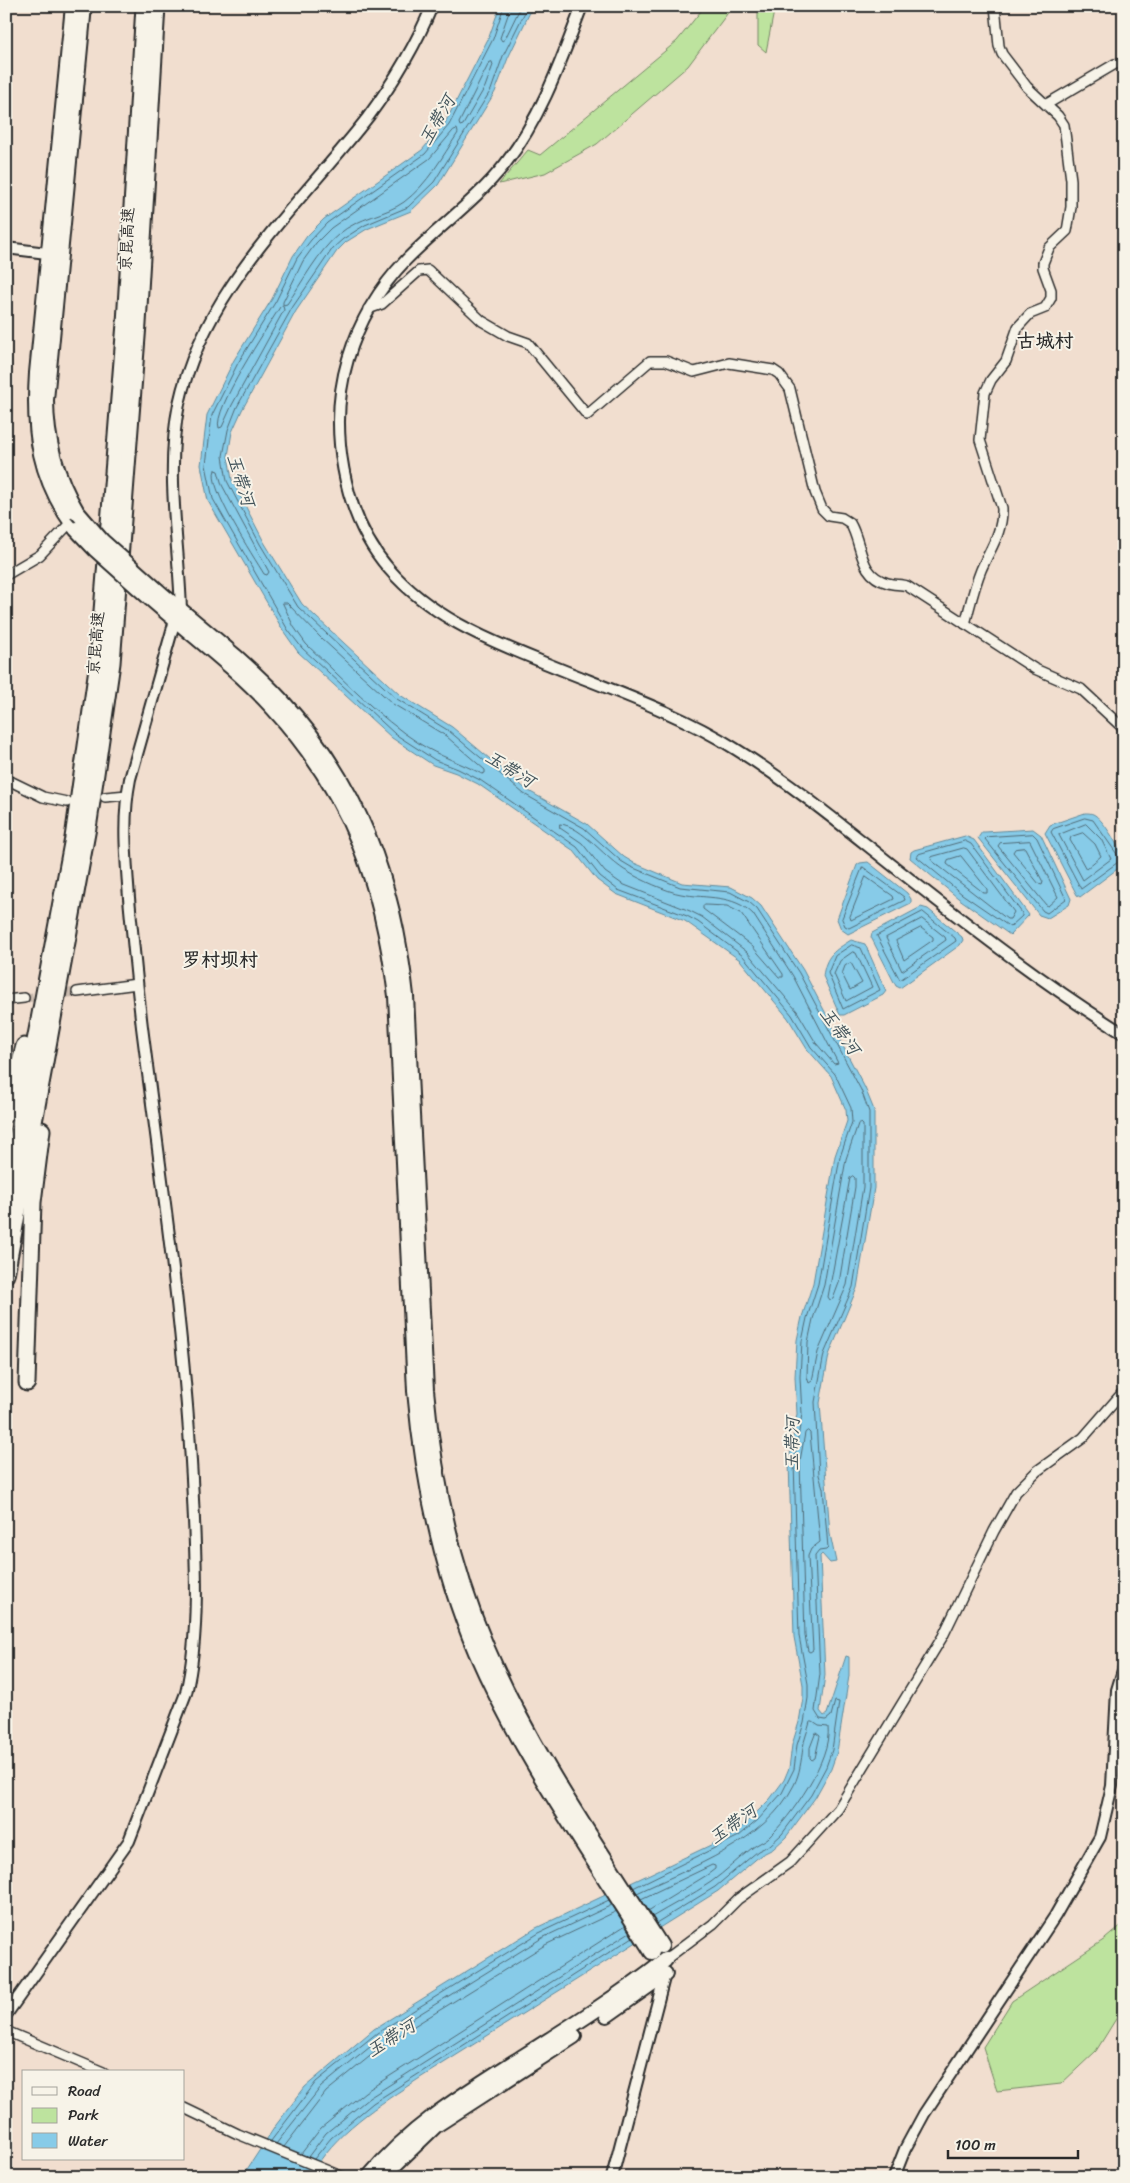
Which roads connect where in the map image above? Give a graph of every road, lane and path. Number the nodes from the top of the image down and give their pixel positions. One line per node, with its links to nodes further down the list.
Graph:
1 (73, 6): 11 (main road)
2 (84, 6): 11 (main road)
3 (144, 6): 22 (highway, 京昆高速)
4 (157, 6): 23 (highway, 京昆高速)
5 (432, 6): 15 (street)
6 (582, 6): 12 (street)
7 (995, 6): 9 (street)
8 (1124, 63): 9 (street)
9 (1046, 104): 16 (street)
10 (6, 248): 11 (street)
11 (55, 254): 13 (main road)
12 (368, 309): 16 (street); 28 (street)
13 (75, 521): 14 (street); 15 (main road, bridge)
14 (6, 575)
15 (178, 616): 19 (street); 35 (main road)
16 (966, 624): 17 (street)
17 (1124, 729)
18 (6, 779): 21 (street)
19 (127, 795): 20 (street); 24 (street)
20 (105, 797)
21 (67, 802)
22 (61, 899): 29 (highway); 30 (highway, 京昆高速)
23 (62, 962): 31 (highway, 京昆高速); 32 (highway)
24 (137, 984): 25 (street); 37 (street)
25 (77, 992)
26 (24, 998): 27 (street)
27 (6, 1000)
28 (1124, 1034)
29 (6, 1114)
30 (6, 1196)
31 (6, 1275)
32 (28, 1383)
33 (1124, 1391): 36 (street)
34 (1124, 1667): 45 (street)
35 (657, 1949)
36 (665, 1967): 42 (main road); 43 (main road); 44 (street)
37 (6, 2015)
38 (6, 2031): 39 (street)
39 (98, 2070)
40 (185, 2108): 41 (street)
41 (343, 2177)
42 (369, 2177)
43 (382, 2177)
44 (612, 2177)
45 (894, 2177)

